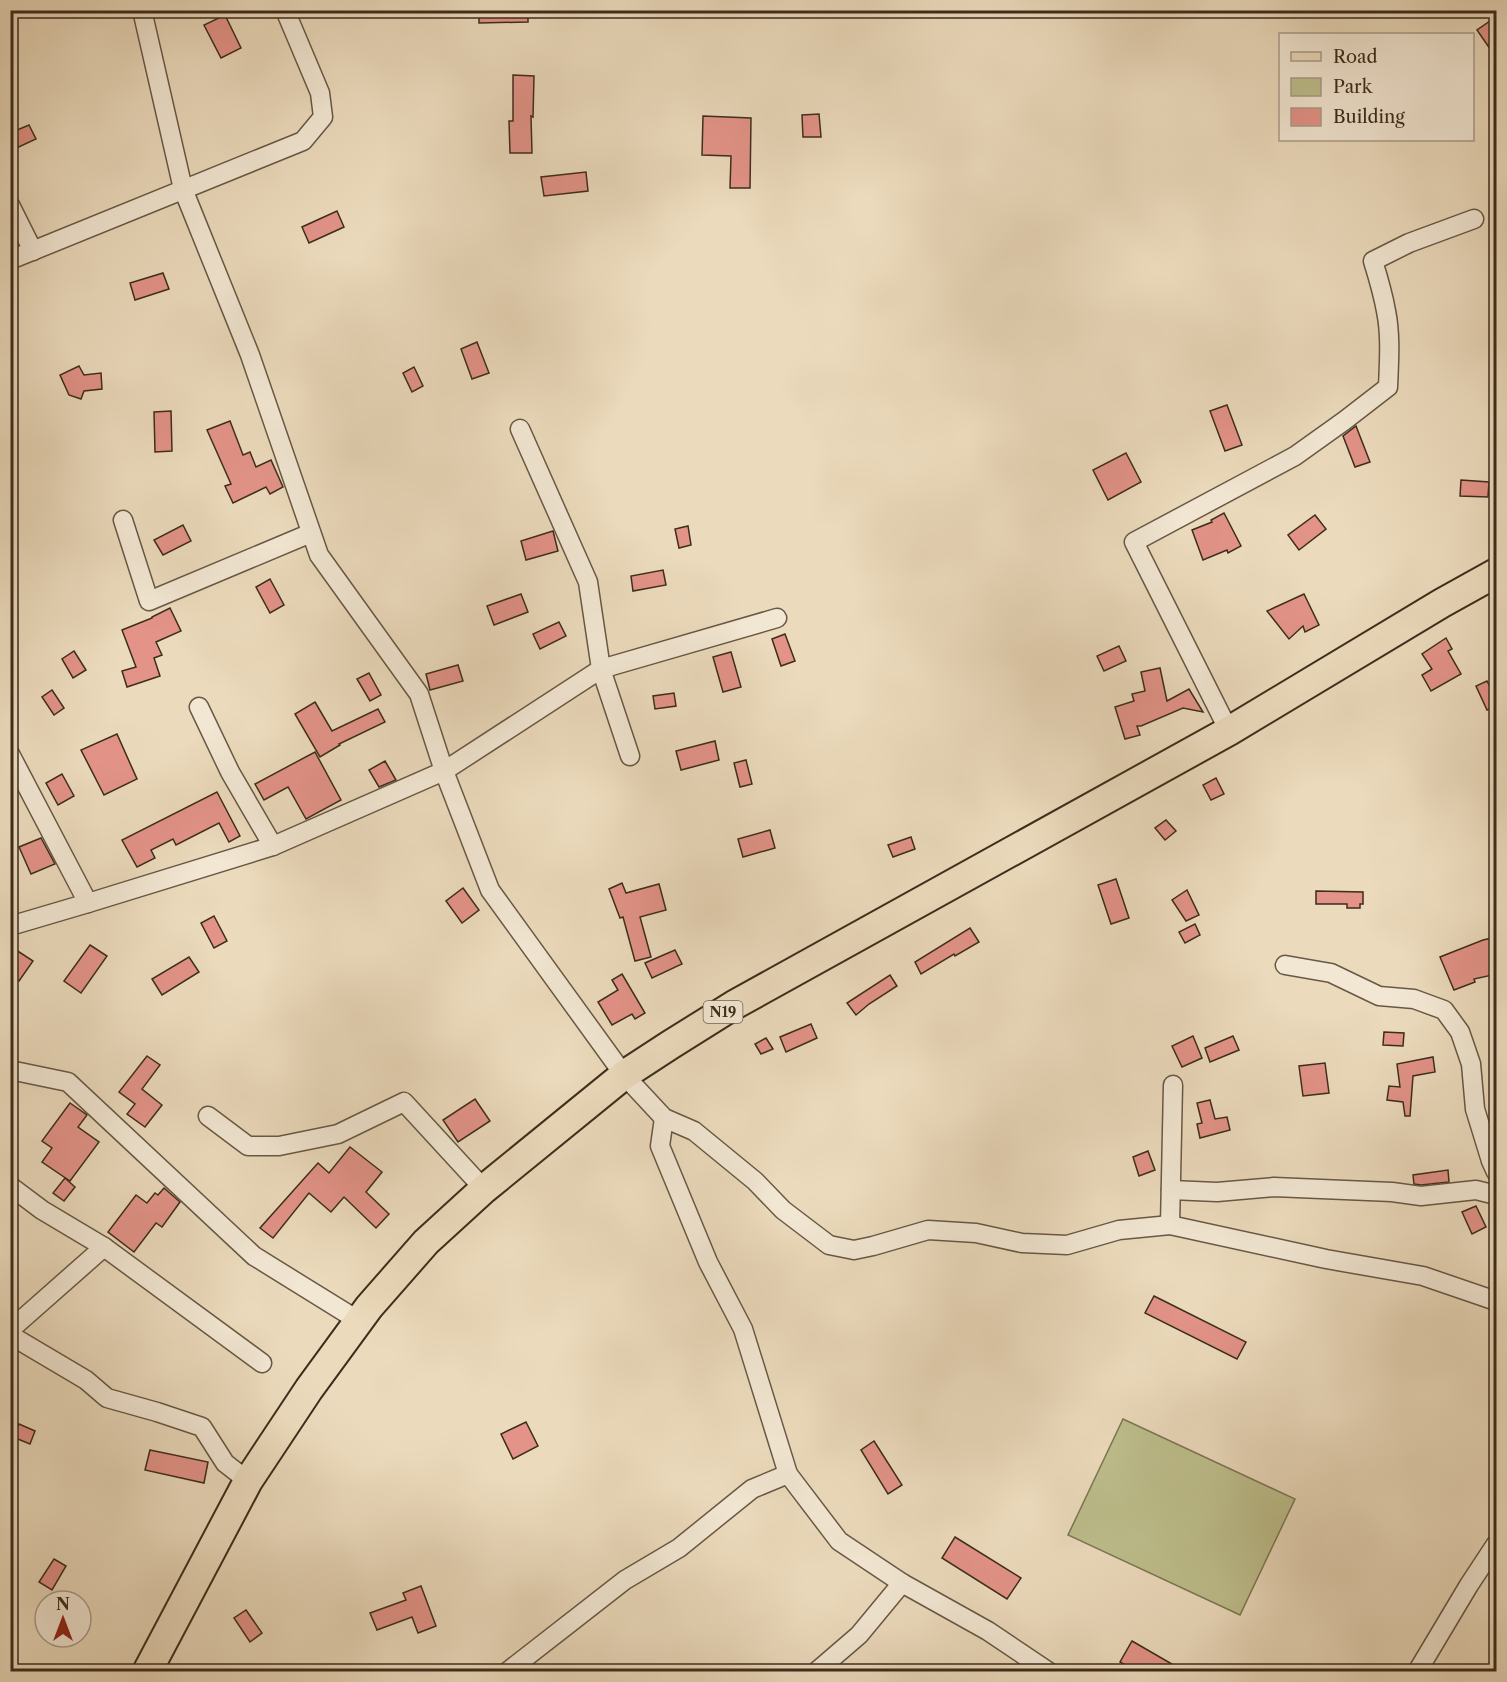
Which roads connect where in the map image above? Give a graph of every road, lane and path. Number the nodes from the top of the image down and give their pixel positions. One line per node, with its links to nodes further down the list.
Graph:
1 (142, 10): 3 (street)
2 (285, 10): 3 (street)
3 (183, 189): 6 (street); 10 (street)
4 (10, 205): 6 (street)
5 (1474, 219): 15 (street)
6 (33, 251): 7 (street)
7 (10, 260)
8 (520, 429): 13 (street)
9 (123, 520): 10 (street)
10 (311, 534): 18 (street)
11 (1497, 573): 15 (main road, N19)
12 (777, 618): 13 (street)
13 (601, 669): 17 (street); 18 (street)
14 (199, 707): 19 (street)
15 (1229, 731): 24 (main road, N19)
16 (10, 754): 20 (street)
17 (630, 756)
18 (444, 771): 19 (street); 24 (street)
19 (273, 846): 20 (street)
20 (88, 903): 21 (street)
21 (10, 926)
22 (1285, 965): 28 (street)
23 (10, 1070): 36 (street)
24 (624, 1075): 27 (street); 30 (main road, N19)
25 (1173, 1085): 31 (street)
26 (207, 1116): 30 (street)
27 (664, 1118): 33 (street); 39 (street)
28 (1497, 1172)
29 (10, 1186): 34 (street)
30 (484, 1190): 36 (main road, N19)
31 (1171, 1190): 32 (street); 33 (street)
32 (1497, 1195)
33 (1170, 1225): 35 (street)
34 (104, 1247): 37 (street); 38 (street)
35 (1497, 1301)
36 (359, 1321): 40 (main road, N19)
37 (10, 1332): 40 (street)
38 (262, 1363)
39 (788, 1474): 42 (street); 44 (street)
40 (248, 1481): 43 (main road, N19)
41 (1497, 1544): 47 (street)
42 (903, 1582): 45 (street); 46 (street)
43 (147, 1671)
44 (507, 1671)
45 (816, 1671)
46 (1049, 1671)
47 (1417, 1671)

